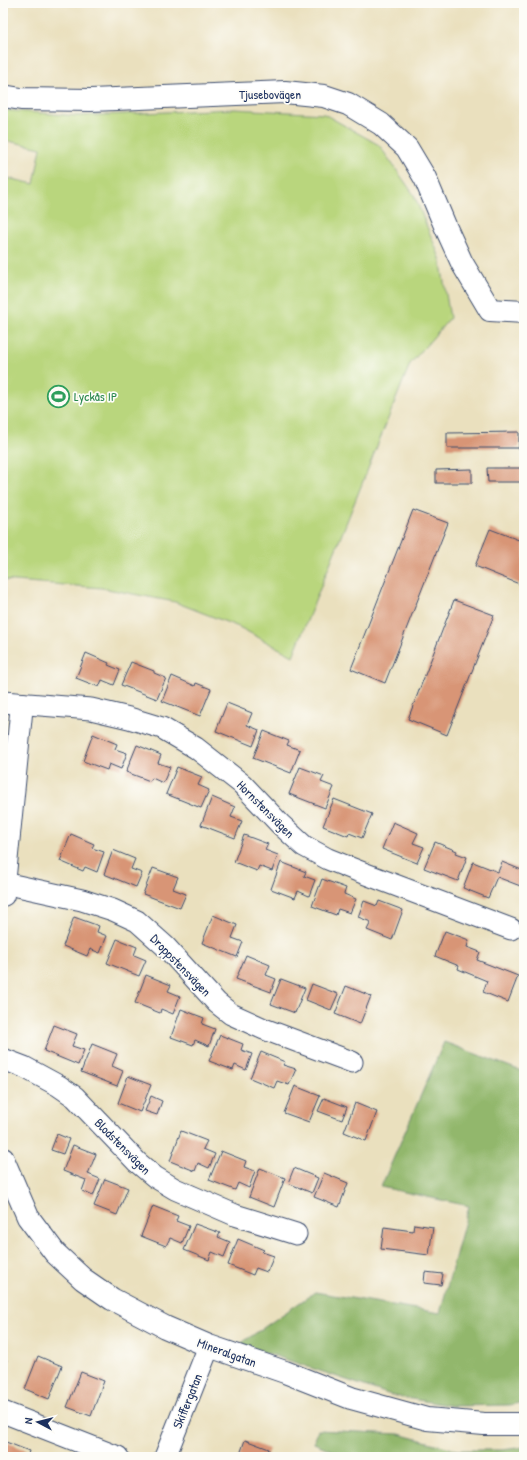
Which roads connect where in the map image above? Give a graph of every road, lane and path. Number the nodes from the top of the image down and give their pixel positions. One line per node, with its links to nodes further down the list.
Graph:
1 (3, 96): 2 (street, Tjusebovägen)
2 (524, 312)
3 (13, 703): 4 (street); 5 (street, Hornstensvägen)
4 (4, 889): 7 (street, Droppstensvägen)
5 (511, 929)
6 (3, 1059): 9 (street, Blodstensvägen)
7 (352, 1062)
8 (3, 1159): 10 (street, Mineralgatan)
9 (296, 1234)
10 (209, 1346): 12 (street, Mineralgatan); 14 (street, Skiffergatan)
11 (3, 1412): 13 (street)
12 (524, 1424)
13 (118, 1457)
14 (165, 1457)

